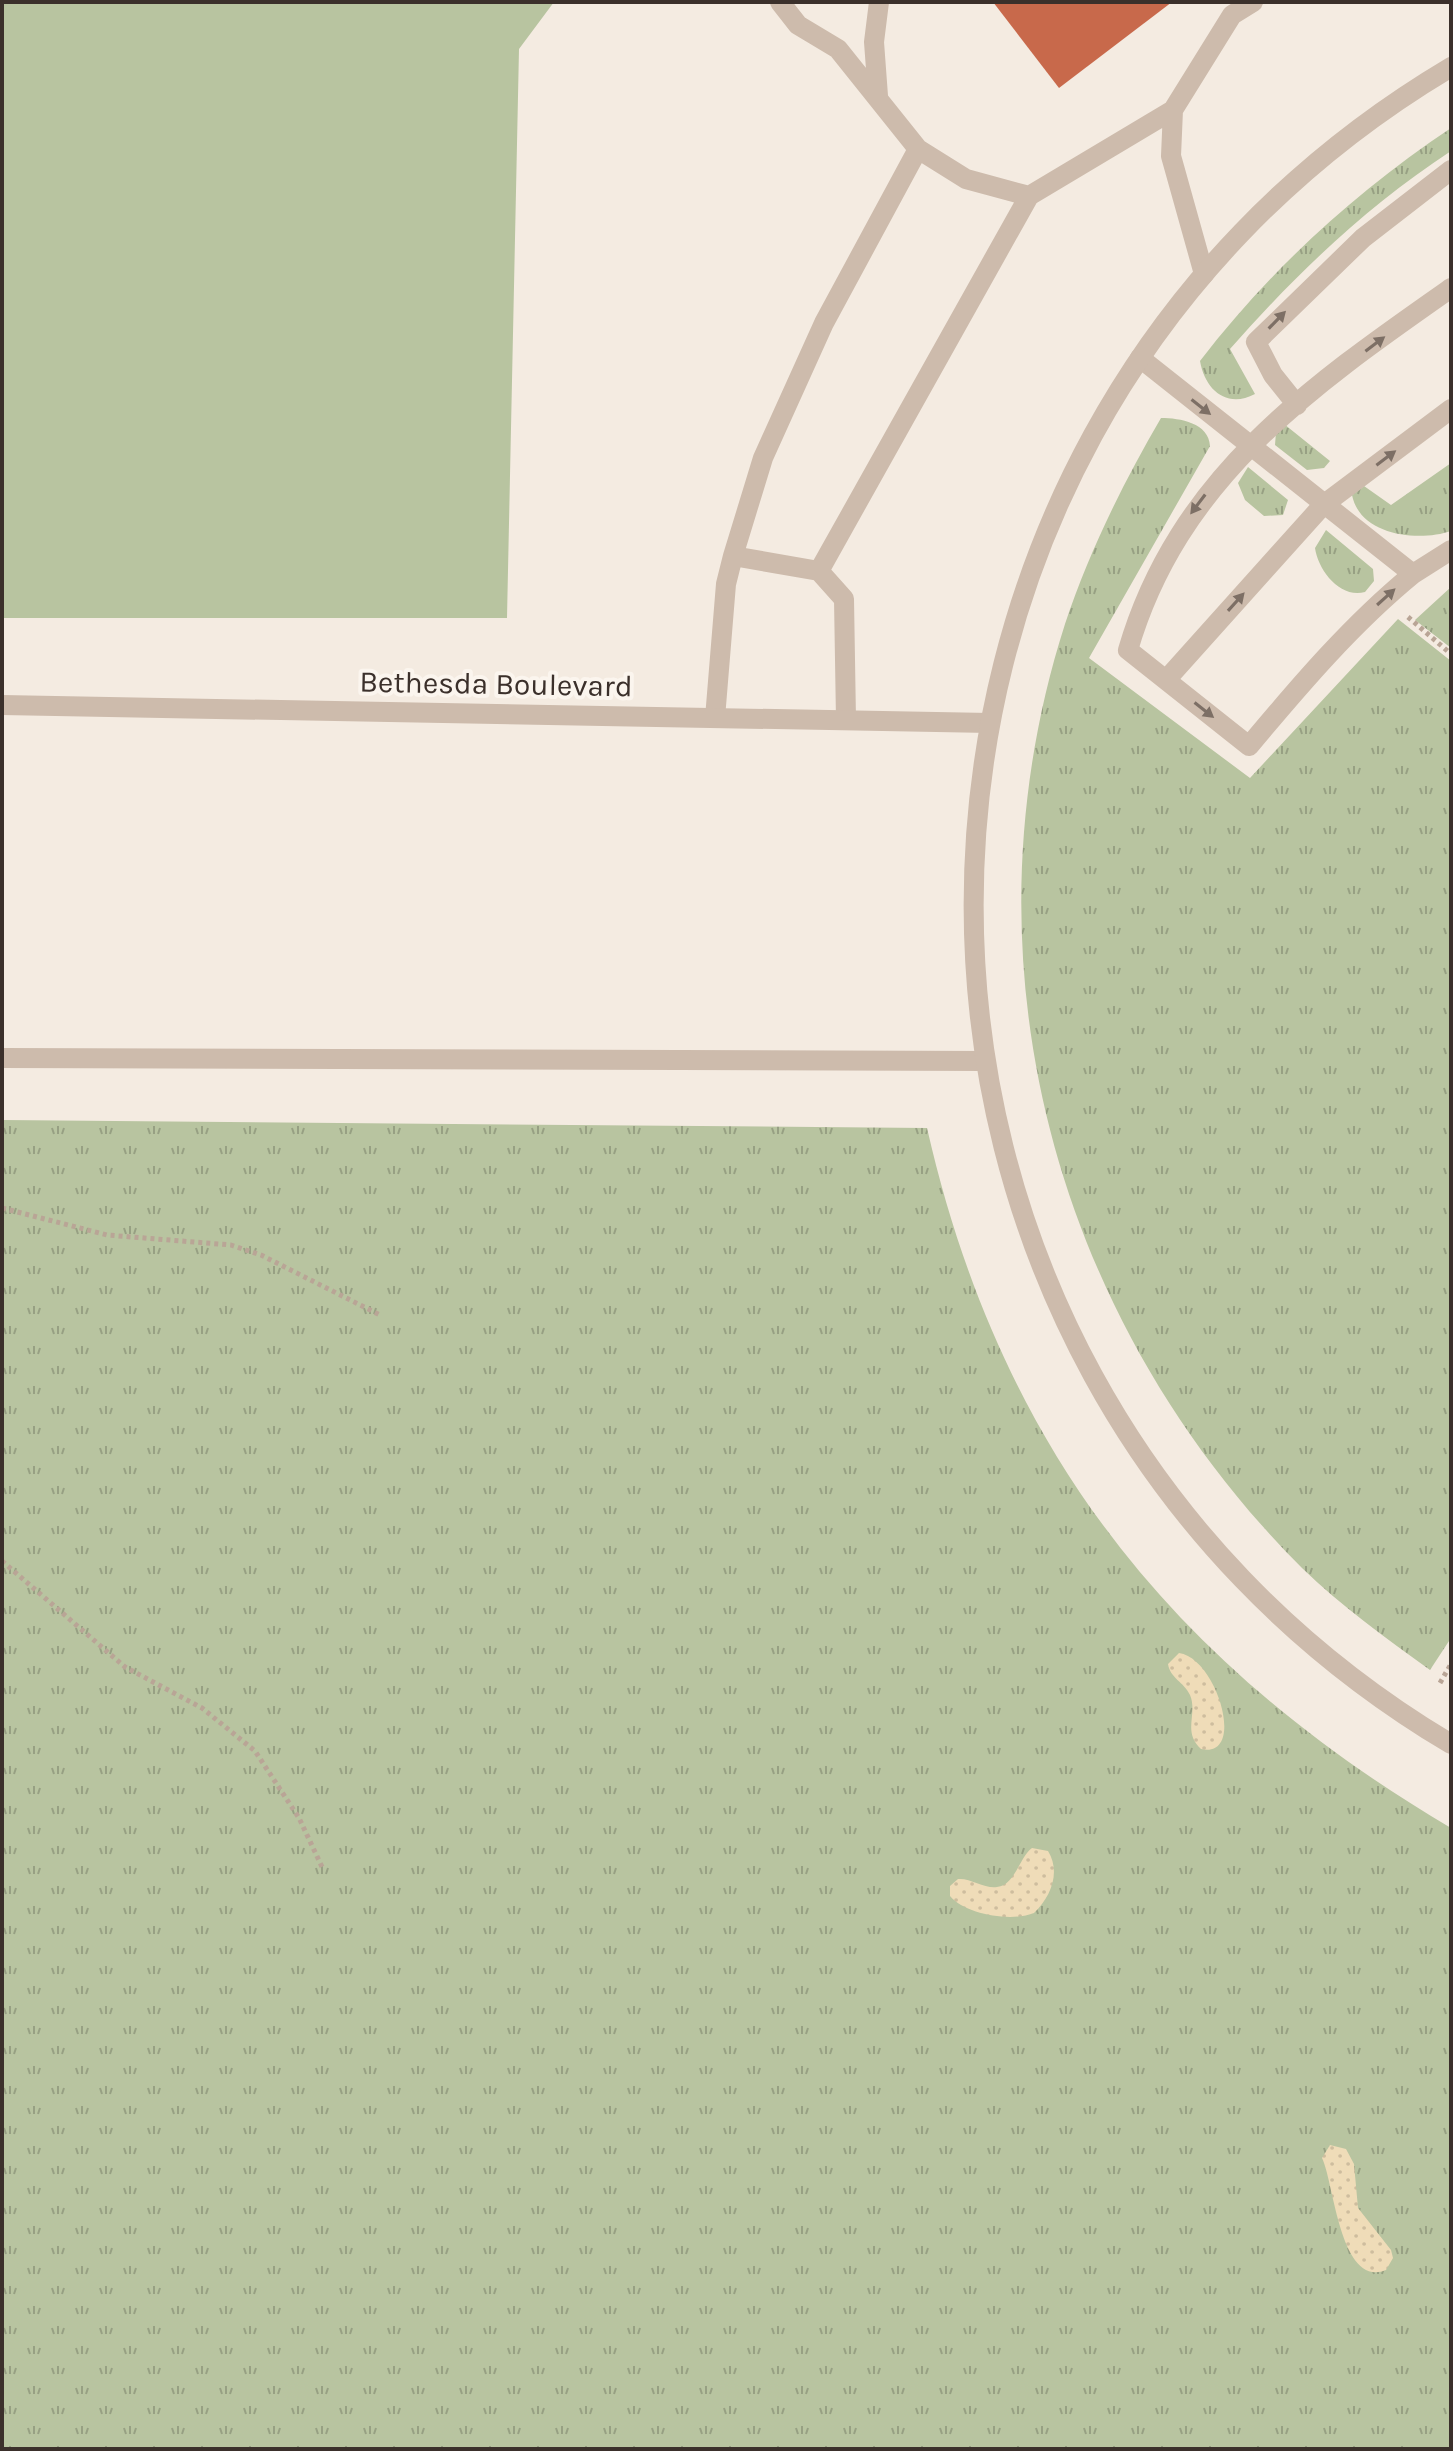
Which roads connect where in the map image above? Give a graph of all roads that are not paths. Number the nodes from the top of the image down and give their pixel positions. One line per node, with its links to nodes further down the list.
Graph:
1 (780, 2): 5 (street)
2 (879, 2): 5 (street)
3 (1253, 2): 6 (street)
4 (1451, 67): 10 (street)
5 (878, 96): 7 (street)
6 (1173, 110): 9 (street); 10 (street)
7 (918, 149): 9 (street); 18 (street)
8 (1451, 170): 13 (street, one-way to 8)
9 (1029, 196): 19 (street)
10 (1204, 274): 12 (street)
11 (1451, 288): 13 (street, one-way to 11)
12 (1140, 358): 15 (street, one-way to 15); 25 (street)
13 (1297, 405): 15 (street)
14 (1451, 409): 16 (street, one-way to 14)
15 (1249, 445): 16 (street); 21 (street, one-way to 21)
16 (1323, 505): 20 (street); 21 (street, one-way to 16)
17 (1451, 550): 20 (street)
18 (733, 556): 19 (street); 23 (street)
19 (819, 571): 24 (street)
20 (1413, 574): 21 (street, one-way to 20)
21 (1166, 680)
22 (2, 705): 23 (street, Bethesda Boulevard)
23 (715, 718): 24 (street, Bethesda Boulevard)
24 (846, 720): 25 (street, Bethesda Boulevard)
25 (990, 723): 27 (street)
26 (2, 1058): 27 (street)
27 (985, 1061): 28 (street)
28 (1451, 1744)

